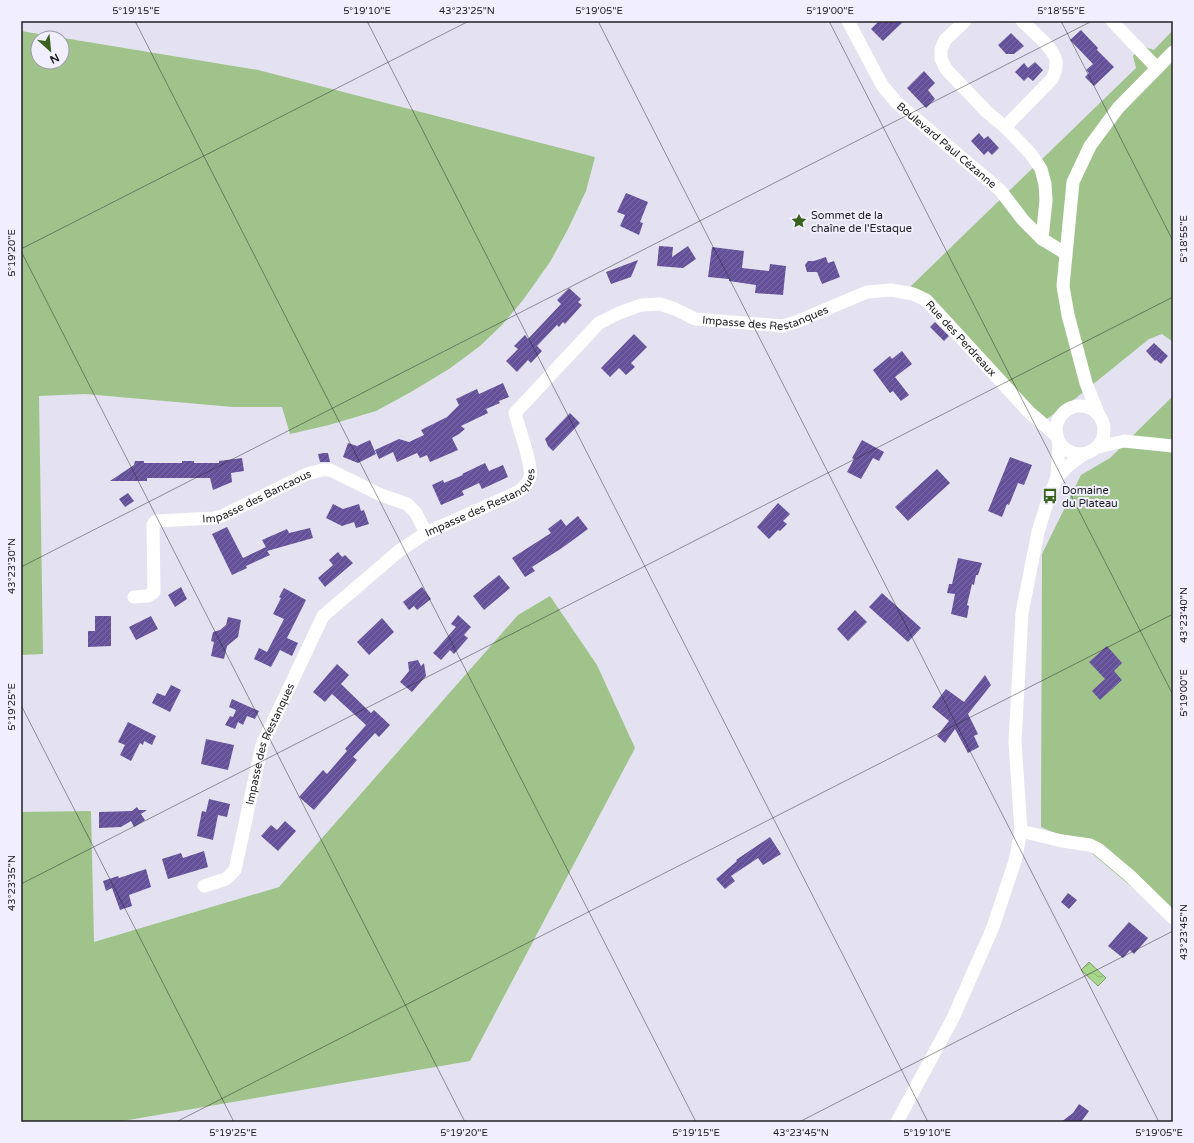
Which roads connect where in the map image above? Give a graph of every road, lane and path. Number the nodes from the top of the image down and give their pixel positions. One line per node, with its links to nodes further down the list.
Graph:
1 (848, 21): 8 (street, Boulevard Paul Cézanne)
2 (965, 21): 7 (street)
3 (1022, 21): 7 (street)
4 (1112, 21): 6 (street)
5 (1173, 52): 6 (street)
6 (1158, 68): 9 (street)
7 (1005, 127): 8 (street)
8 (1042, 239): 9 (street, Boulevard Paul Cézanne)
9 (1065, 253): 11 (street)
10 (867, 292): 15 (street, Rue des Perdreaux); 23 (street, Impasse des Restanques)
11 (1086, 383): 12 (street); 13 (street)
12 (1079, 405): 13 (street); 14 (street)
13 (1098, 413): 16 (street)
14 (1059, 418): 15 (street); 17 (street)
15 (1037, 421): 17 (street, Rue des Perdreaux)
16 (1105, 432): 18 (street); 20 (street)
17 (1058, 439): 21 (street); 22 (street)
18 (1124, 441): 19 (street); 20 (street)
19 (1173, 446)
20 (1098, 447): 21 (street)
21 (1084, 454): 22 (street)
22 (1057, 477): 25 (street)
23 (426, 533): 24 (street, Impasse des Bancaous); 26 (street, Impasse des Restanques)
24 (134, 597)
25 (1021, 831): 27 (street); 28 (street)
26 (204, 886)
27 (1173, 918)
28 (897, 1122)

